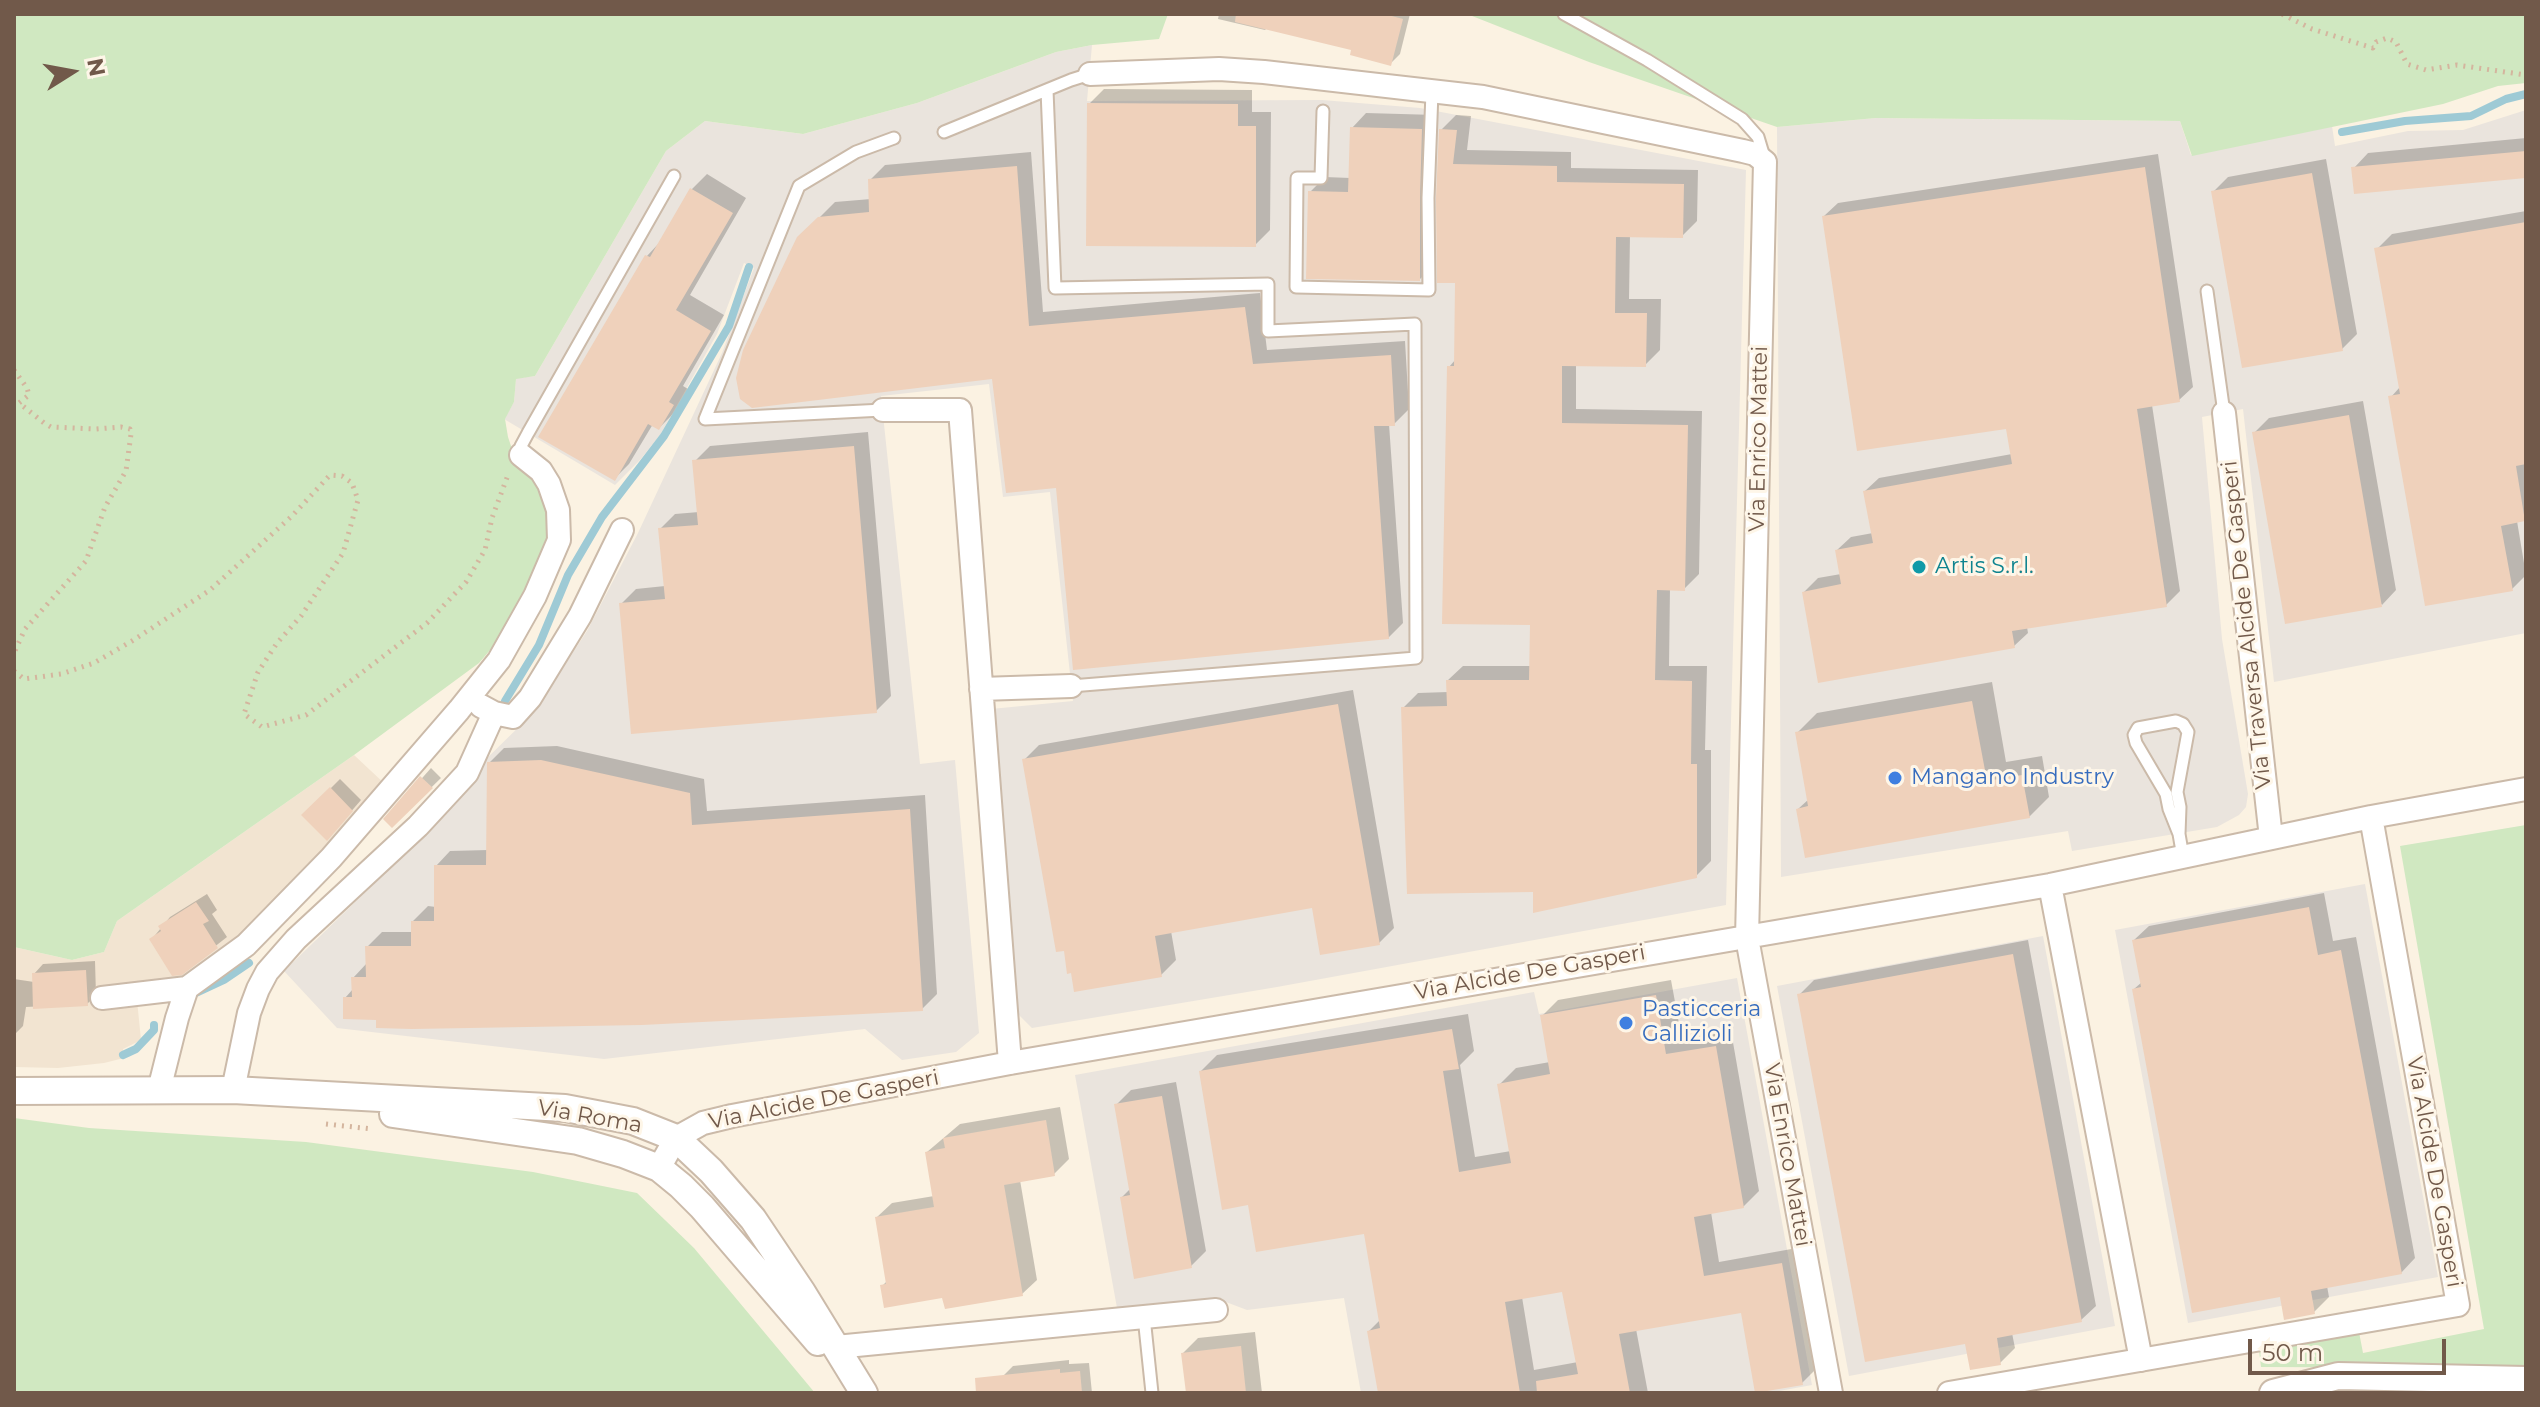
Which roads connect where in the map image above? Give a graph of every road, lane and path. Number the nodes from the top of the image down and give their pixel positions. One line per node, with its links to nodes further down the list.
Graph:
1 (1564, 14): 10 (lane)
2 (2282, 14): 4 (path)
3 (1090, 74): 5 (lane); 6 (street)
4 (2526, 75)
5 (1047, 90): 8 (lane); 20 (lane)
6 (1432, 92): 7 (lane); 10 (street)
7 (1323, 111)
8 (944, 132)
9 (894, 138): 14 (lane)
10 (1765, 162): 30 (street, Via Enrico Mattei)
11 (674, 176): 16 (lane)
12 (2207, 291): 15 (lane)
13 (14, 370): 18 (path)
14 (883, 410): 21 (street)
15 (2224, 413): 27 (street, Via Traversa Alcide De Gasperi)
16 (516, 463): 19 (path); 22 (street)
17 (622, 530): 23 (street)
18 (14, 653)
19 (14, 671)
20 (1071, 686): 21 (street)
21 (981, 689): 33 (street)
22 (469, 699): 23 (street); 31 (street)
23 (494, 713): 35 (street)
24 (2526, 789): 25 (street, Via Alcide De Gasperi)
25 (2371, 817): 27 (street, Via Alcide De Gasperi); 43 (street, Via Alcide De Gasperi)
26 (2179, 834): 26 (lane); 28 (lane)
27 (2271, 838): 28 (street, Via Alcide De Gasperi)
28 (2183, 857): 29 (street, Via Alcide De Gasperi)
29 (2050, 885): 30 (street, Via Alcide De Gasperi); 43 (street)
30 (1747, 938): 33 (street, Via Alcide De Gasperi); 48 (street, Via Enrico Mattei)
31 (187, 988): 32 (street); 34 (street)
32 (102, 998)
33 (1010, 1063): 38 (street, Via Alcide De Gasperi)
34 (159, 1090): 35 (street, Via Roma); 36 (street, Via Roma)
35 (233, 1090): 37 (street, Via Roma)
36 (14, 1091)
37 (280, 1093): 38 (street, Via Roma); 39 (street, Via Roma)
38 (676, 1138): 39 (street); 42 (street, Via Roma)
39 (659, 1168): 46 (street, Via Roma)
40 (1216, 1310): 41 (street)
41 (1144, 1317): 42 (street); 47 (lane)
42 (836, 1347): 46 (street, Via Roma)
43 (2141, 1360): 49 (street, Via Alcide De Gasperi)
44 (2526, 1380): 45 (street)
45 (2289, 1392)
46 (862, 1393)
47 (1152, 1393)
48 (1831, 1393)
49 (1949, 1393)

